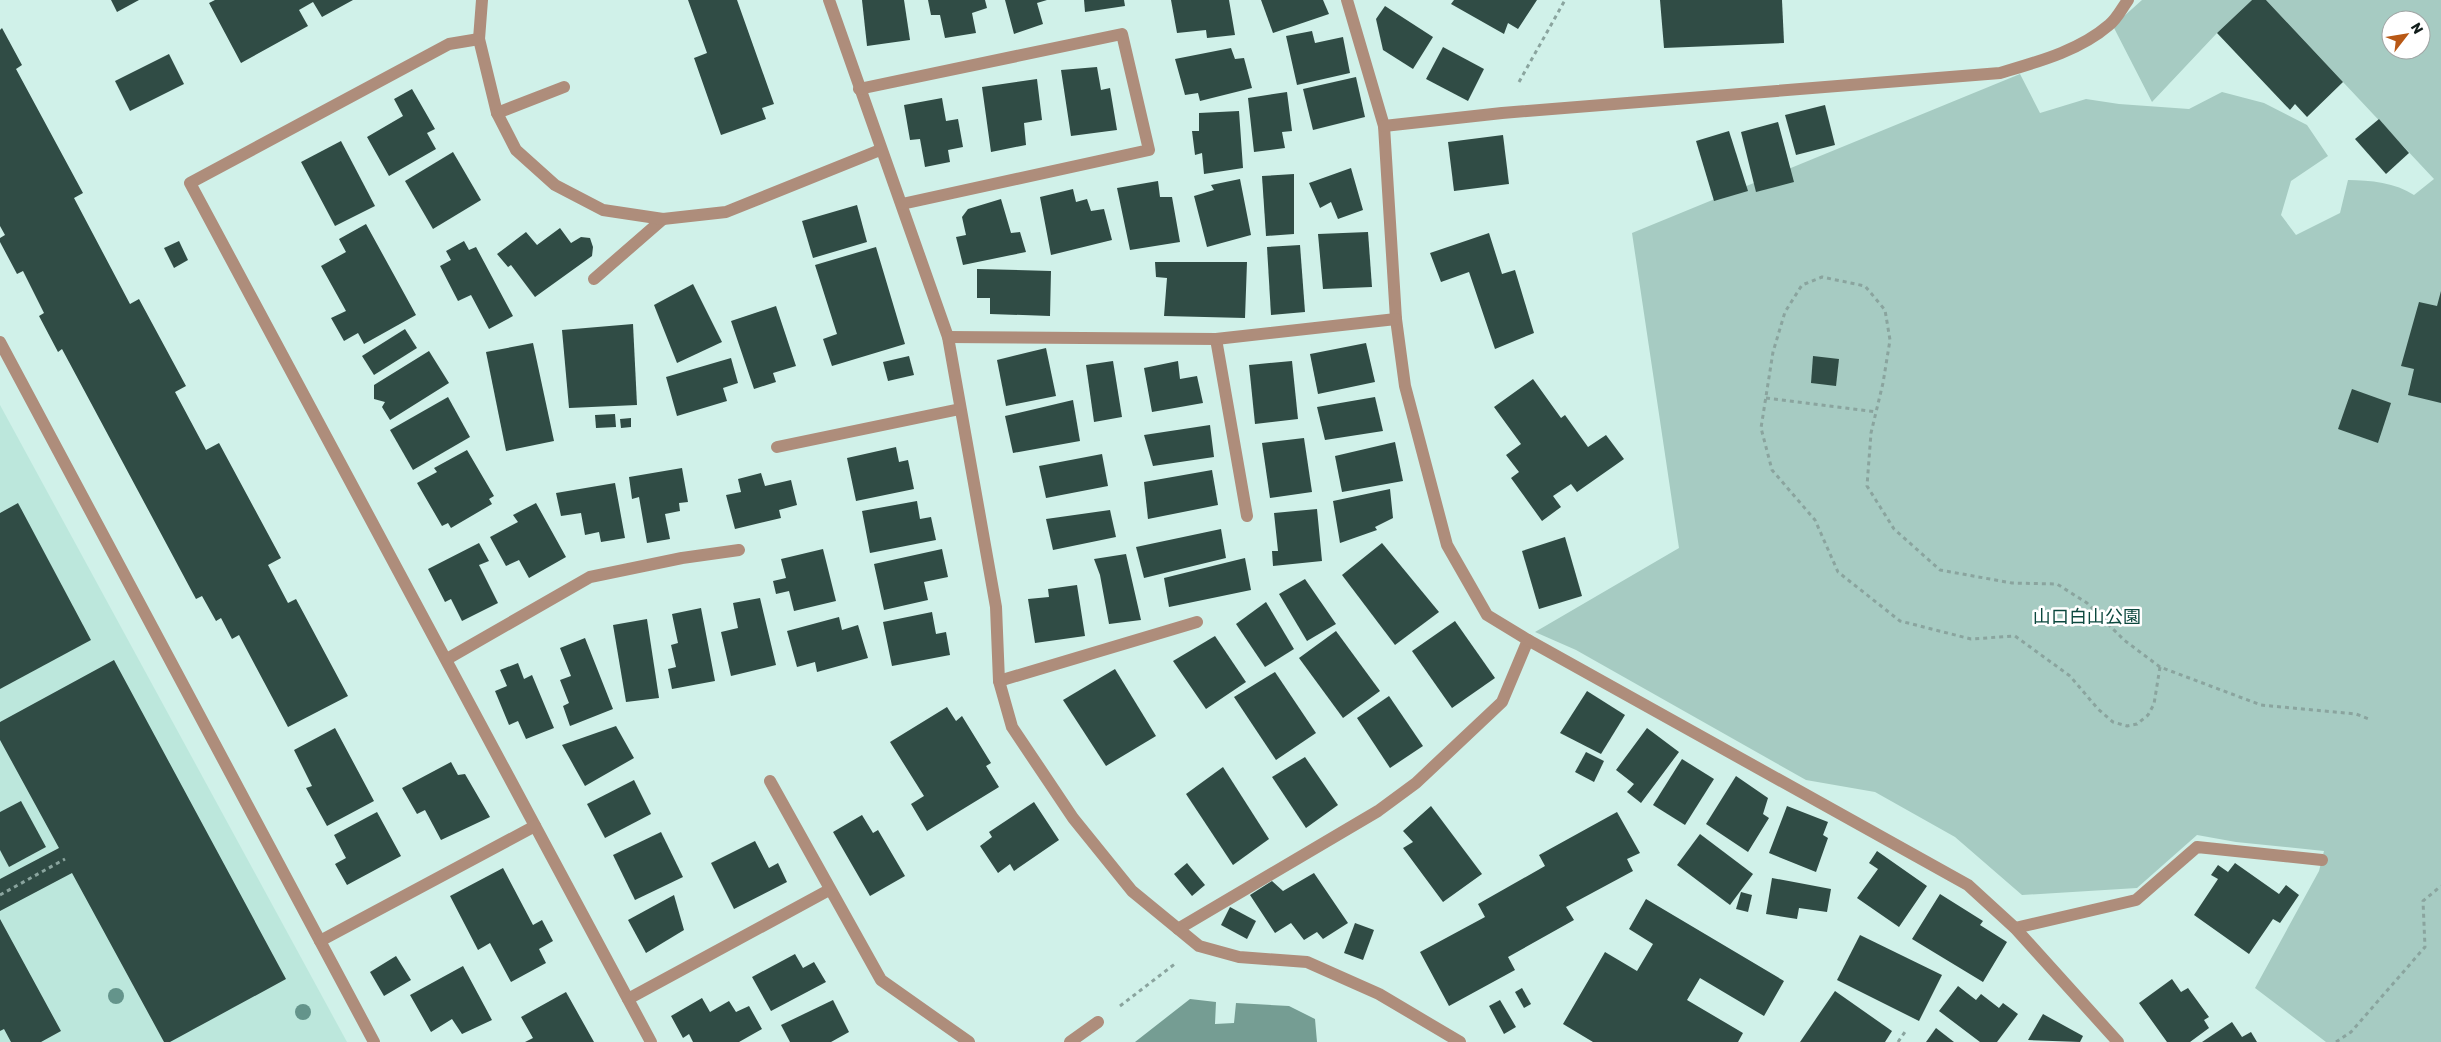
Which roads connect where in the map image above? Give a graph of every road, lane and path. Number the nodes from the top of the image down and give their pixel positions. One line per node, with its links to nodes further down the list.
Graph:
1 (482, 0): 6 (street)
2 (829, 0): 8 (street)
3 (1347, 0): 11 (street)
4 (1565, 0): 10 (path)
5 (2128, 0): 10 (street)
6 (479, 39): 9 (street); 28 (street)
7 (564, 87): 9 (street)
8 (859, 88): 12 (street); 13 (street)
9 (497, 113): 14 (street)
10 (1502, 113): 11 (street)
11 (1384, 126): 16 (street)
12 (880, 150): 13 (street); 14 (street)
13 (902, 204): 17 (street)
14 (663, 219): 15 (street)
15 (594, 279)
16 (1396, 319): 18 (street); 27 (street)
17 (948, 337): 18 (street); 21 (street)
18 (1216, 339): 24 (street)
19 (0, 342): 41 (street)
20 (1766, 398): 22 (path); 22 (path); 29 (path)
21 (960, 409): 23 (street); 30 (street)
22 (1877, 412): 29 (path)
23 (777, 447)
24 (1247, 516)
25 (739, 550): 28 (street)
26 (1198, 622): 30 (street)
27 (1528, 640): 39 (street); 40 (street)
28 (447, 660): 33 (street)
29 (2160, 667): 31 (path)
30 (999, 680): 40 (street)
31 (2369, 719)
32 (770, 781): 37 (street)
33 (535, 826): 41 (street); 43 (street)
34 (65, 859): 38 (path)
35 (2322, 860): 39 (street)
36 (2441, 886): 53 (path)
37 (829, 890): 43 (street); 48 (street)
38 (0, 895)
39 (2015, 928): 52 (street)
40 (1178, 929): 42 (street)
41 (320, 942): 46 (street)
42 (1199, 946): 44 (path); 50 (street)
43 (628, 999): 47 (street)
44 (1098, 1022): 49 (street)
45 (1907, 1029): 51 (path)
46 (374, 1042)
47 (651, 1042)
48 (969, 1042)
49 (1070, 1042)
50 (1460, 1042)
51 (1898, 1042)
52 (2118, 1042)
53 (2336, 1042)

